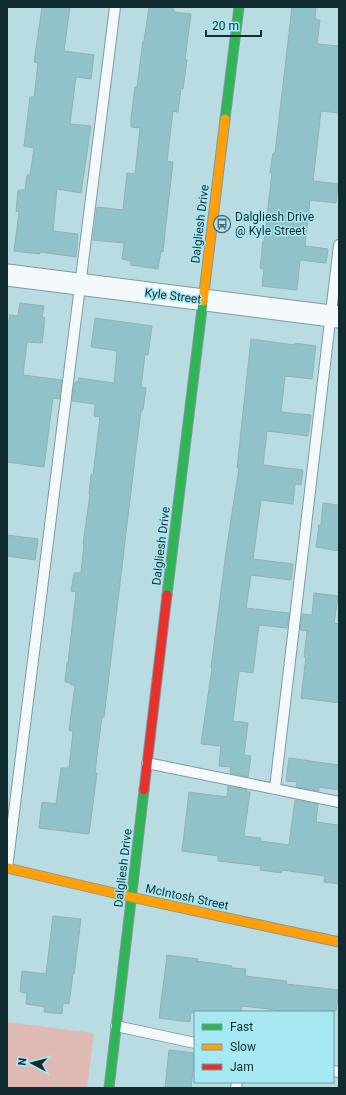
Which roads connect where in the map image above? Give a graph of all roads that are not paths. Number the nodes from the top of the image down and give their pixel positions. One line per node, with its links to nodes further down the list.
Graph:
1 (115, 7): 5 (lane)
2 (239, 7): 6 (street, Dalgliesh Drive)
3 (339, 245): 7 (lane)
4 (7, 275): 5 (street, Kyle Street)
5 (80, 284): 6 (street, Kyle Street); 11 (lane)
6 (203, 300): 7 (street, Kyle Street); 8 (street, Dalgliesh Drive)
7 (335, 317): 9 (lane)
8 (147, 763): 9 (lane); 12 (street, Dalgliesh Drive)
9 (275, 788): 10 (lane)
10 (339, 802)
11 (7, 868): 12 (street, McIntosh Street)
12 (131, 897): 13 (street, McIntosh Street); 14 (street, Dalgliesh Drive)
13 (339, 942)
14 (116, 1026): 15 (lane); 16 (street, Dalgliesh Drive)
15 (194, 1043)
16 (109, 1088)

